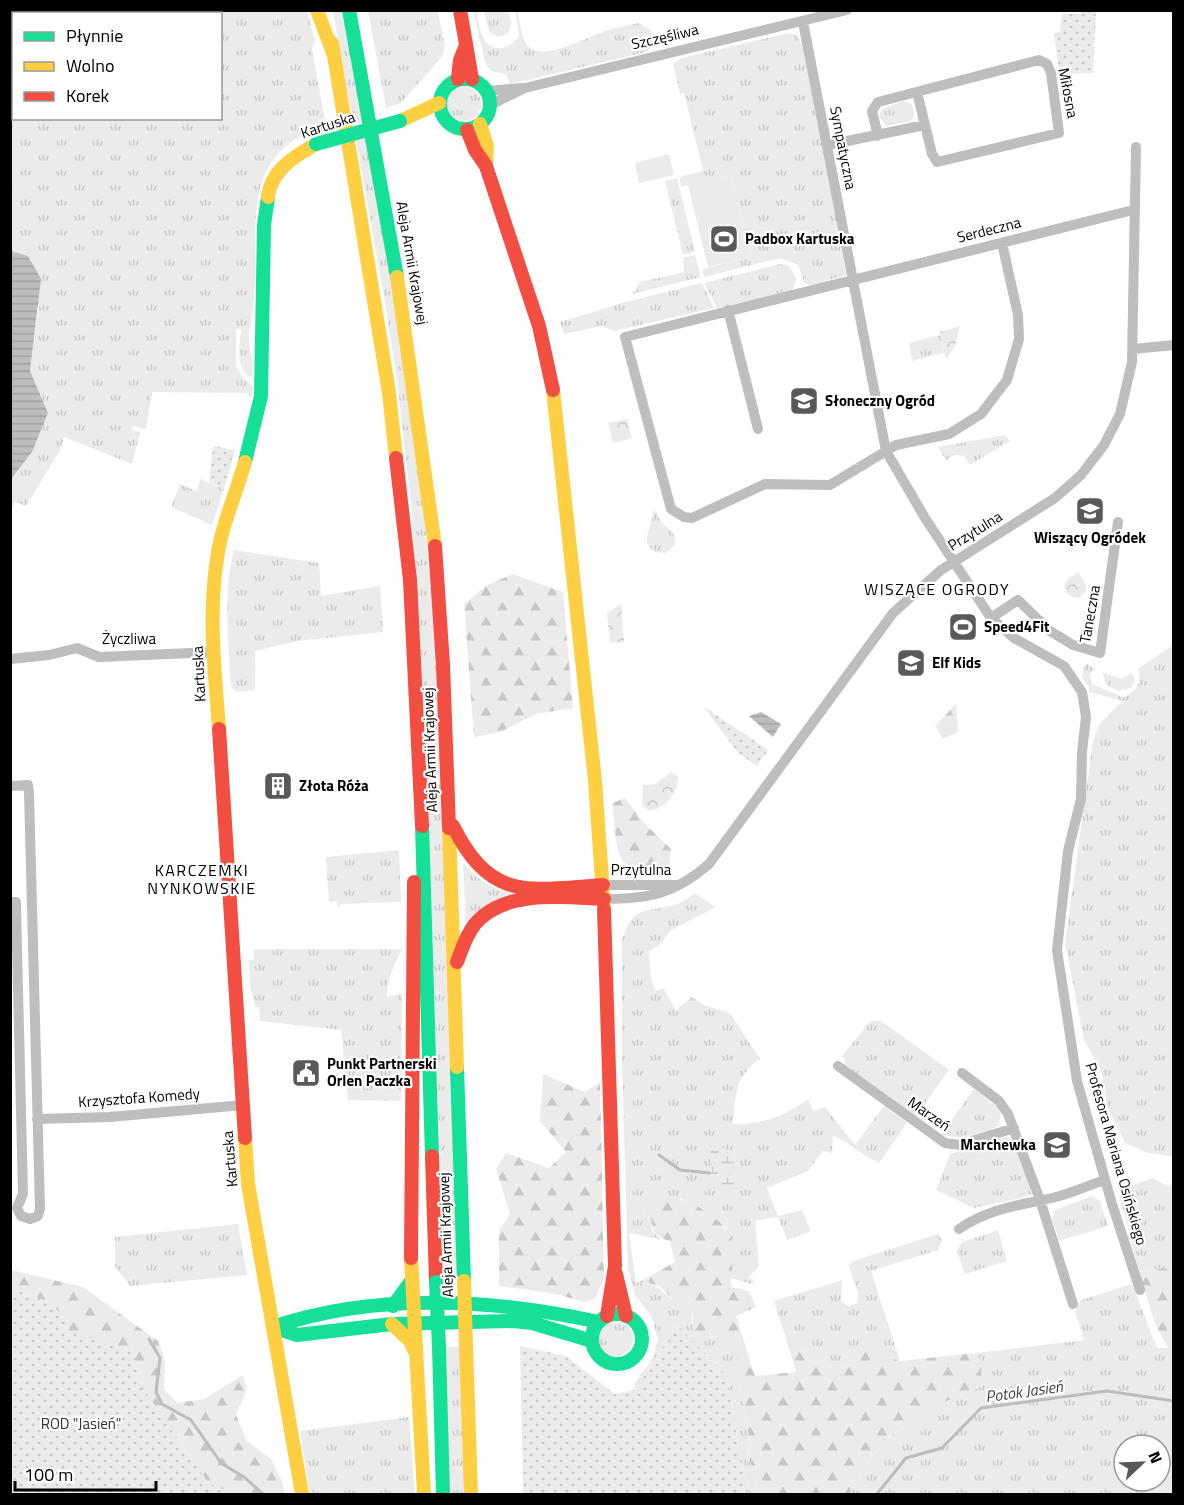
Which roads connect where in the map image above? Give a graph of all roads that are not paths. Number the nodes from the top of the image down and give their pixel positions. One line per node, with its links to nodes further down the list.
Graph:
1 (317, 10): 7 (main road)
2 (326, 10): 7 (main road, Aleja Armii Krajowej)
3 (349, 10): 32 (main road, Aleja Armii Krajowej)
4 (460, 10): 8 (main road)
5 (847, 10): 6 (street, Szczęśliwa)
6 (803, 22): 10 (street, Szczęśliwa); 15 (street, Sympatyczna)
7 (333, 53): 31 (main road, Aleja Armii Krajowej)
8 (465, 79): 10 (main road); 11 (main road)
9 (917, 92): 12 (street, Miłosna); 12 (street, Miłosna); 14 (street, Miłosna)
10 (488, 98): 13 (main road)
11 (441, 110): 13 (main road); 28 (main road, Kartuska, bridge)
12 (925, 125): 14 (street)
13 (474, 127): 33 (main road)
14 (878, 136): 15 (street)
15 (828, 145): 19 (street, Sympatyczna)
16 (1136, 147): 17 (street, Przytulna)
17 (1133, 210): 18 (street, Serdeczna); 22 (street, Przytulna)
18 (1002, 243): 19 (street, Serdeczna); 24 (street)
19 (853, 280): 20 (street); 24 (street, Sympatyczna)
20 (728, 310): 23 (street); 24 (street)
21 (1173, 345): 22 (street)
22 (1133, 349): 26 (street, Przytulna)
23 (758, 429)
24 (886, 451): 26 (street, Sympatyczna)
25 (1118, 522): 27 (street, Taneczna)
26 (954, 562): 27 (street); 33 (street, Przytulna)
27 (991, 618): 41 (street, Profesora Mariana Osińskiego)
28 (214, 652): 29 (street, Życzliwa); 38 (main road, Kartuska)
29 (10, 659)
30 (10, 786): 39 (street)
31 (421, 809): 45 (main road); 59 (main road, Aleja Armii Krajowej, bridge)
32 (449, 815): 33 (main road); 35 (main road, Aleja Armii Krajowej)
33 (604, 892): 35 (main road); 44 (main road)
34 (13, 902): 39 (street)
35 (454, 968): 60 (main road, Aleja Armii Krajowej, bridge)
36 (838, 1066): 40 (street, Marzeń)
37 (962, 1073): 40 (street)
38 (243, 1105): 39 (street, Krzysztofa Komedy); 54 (main road, Kartuska)
39 (37, 1119)
40 (1014, 1128): 42 (street)
41 (1105, 1180): 42 (street); 46 (street, Profesora Mariana Osińskiego)
42 (1040, 1200): 43 (street); 47 (street)
43 (959, 1229)
44 (615, 1266): 50 (main road); 51 (main road)
45 (411, 1281): 48 (main road); 49 (main road)
46 (1140, 1290)
47 (1073, 1304)
48 (393, 1306): 49 (main road); 54 (main road)
49 (412, 1306): 51 (main road); 52 (main road)
50 (626, 1316): 51 (main road); 55 (main road)
51 (603, 1319): 55 (main road)
52 (412, 1323): 53 (main road); 55 (main road); 56 (main road)
53 (392, 1324): 54 (main road); 56 (main road)
54 (273, 1327): 57 (main road, Kartuska)
55 (592, 1341)
56 (414, 1350): 58 (main road)
57 (302, 1494)
58 (424, 1494)
59 (443, 1494)
60 (471, 1494)

